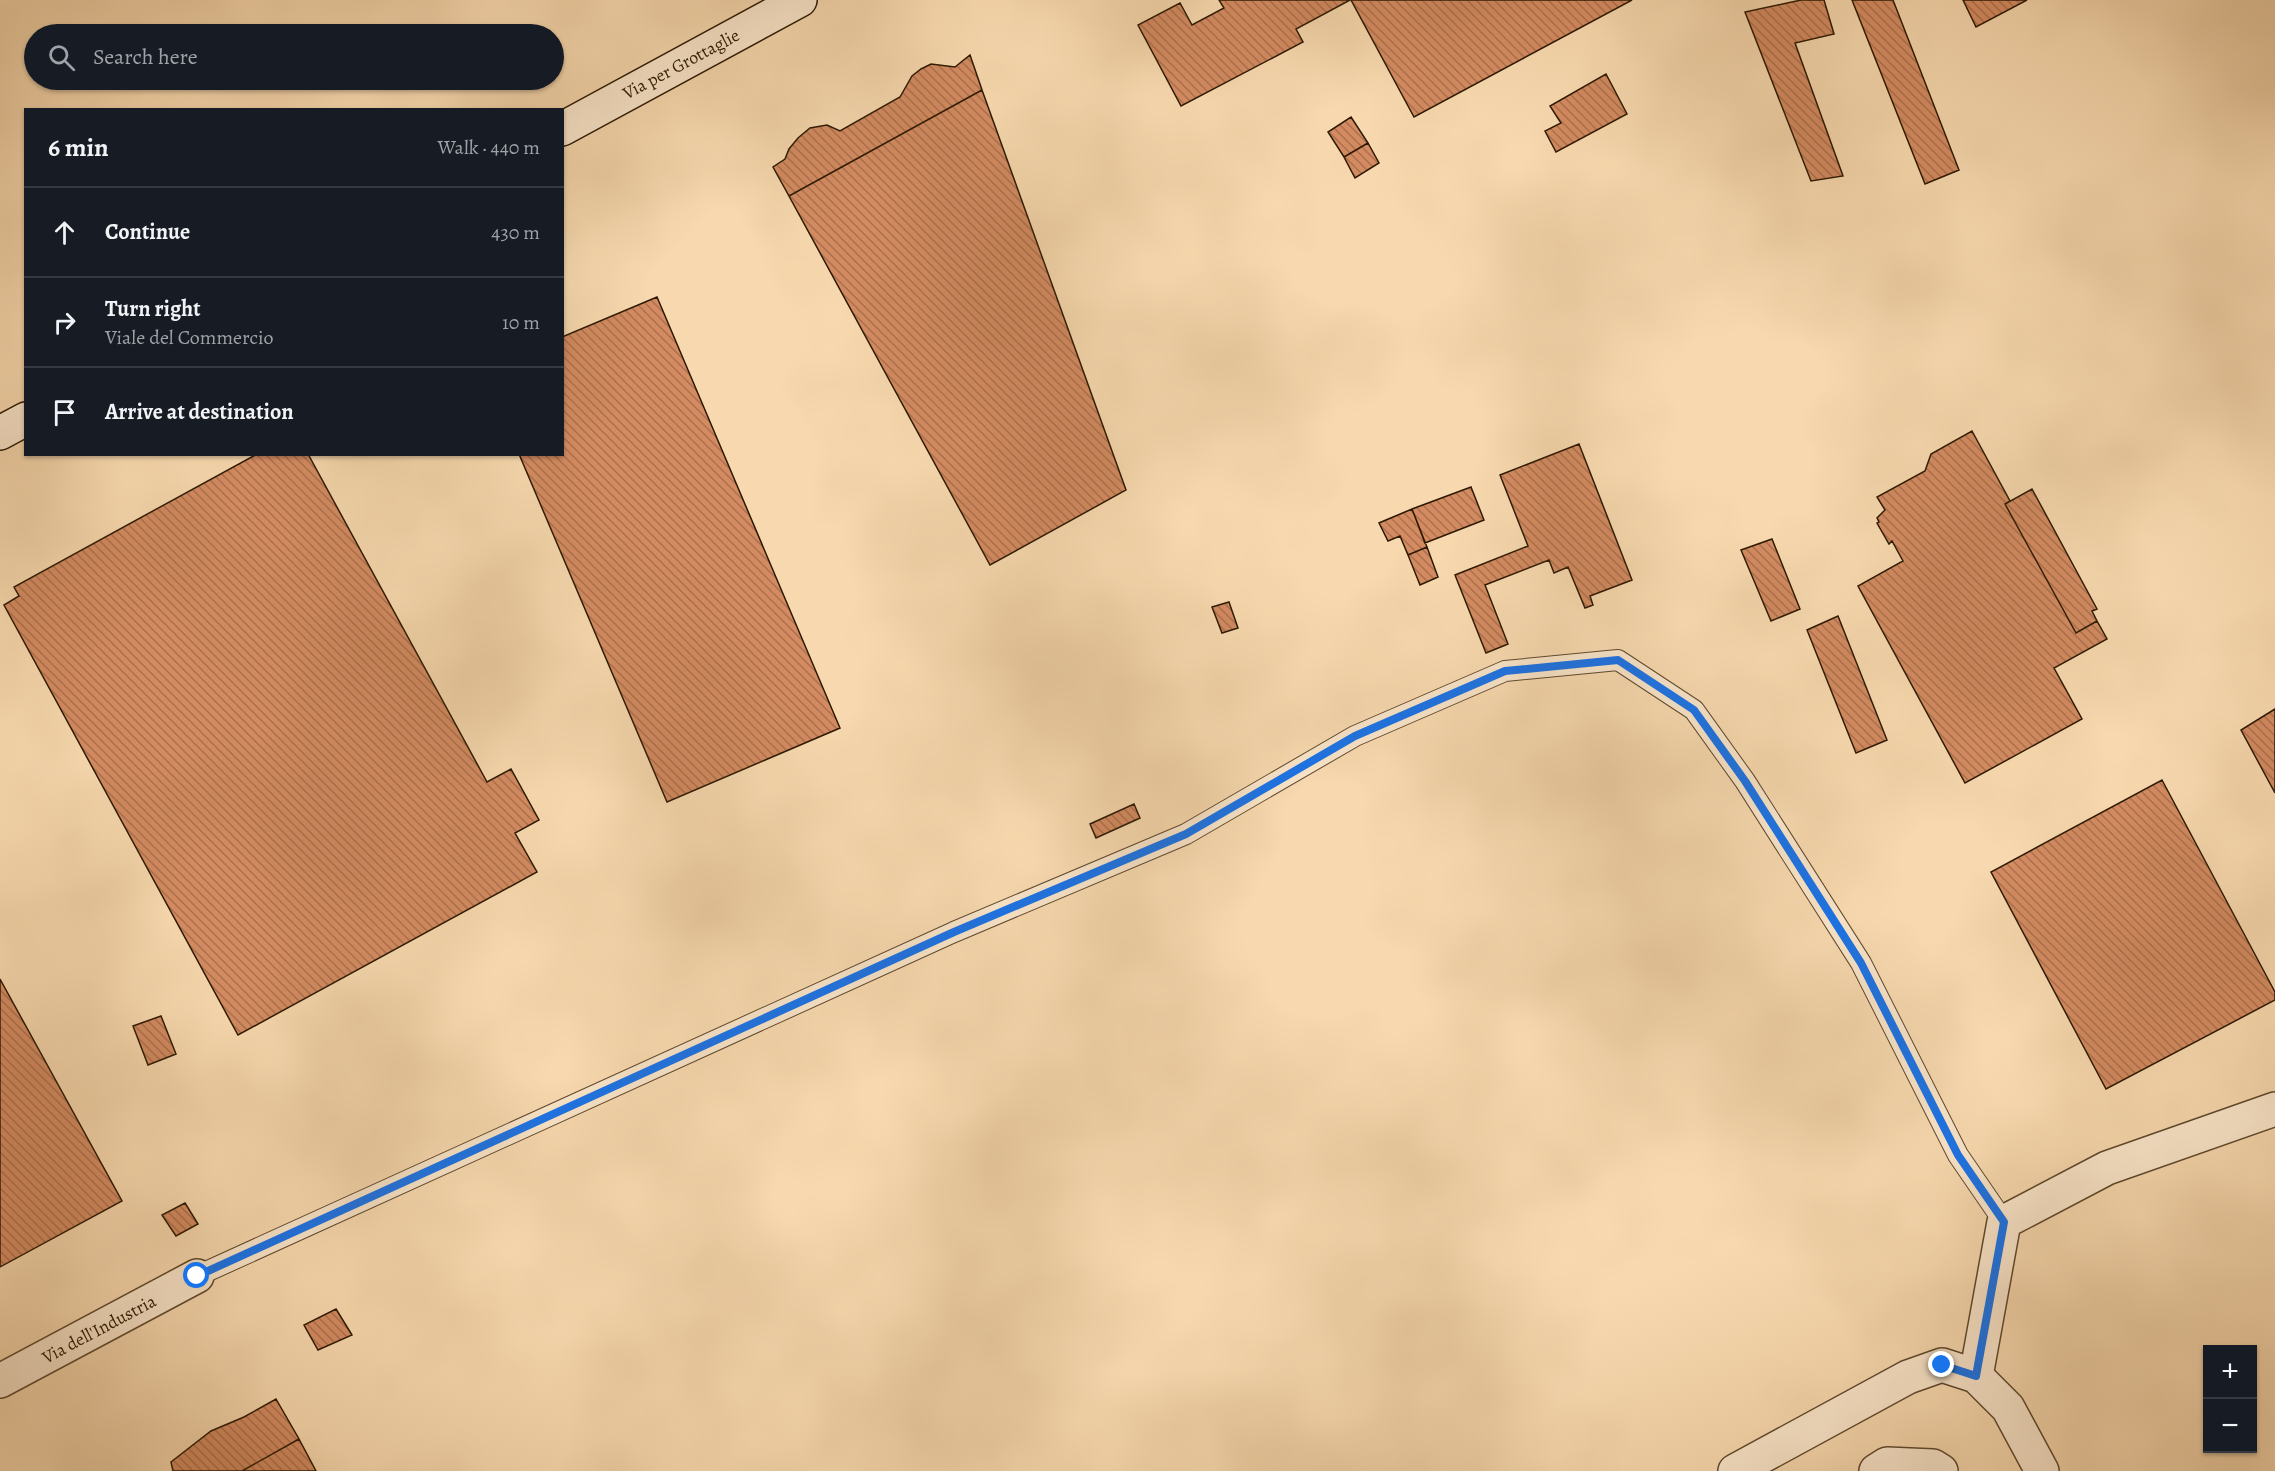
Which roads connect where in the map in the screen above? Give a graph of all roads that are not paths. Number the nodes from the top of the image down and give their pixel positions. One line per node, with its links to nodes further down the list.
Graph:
1 (800, 0): 2 (street, Via per Grottaglie)
2 (564, 128)
3 (24, 420): 4 (street)
4 (0, 433)
5 (2275, 1109): 6 (street)
6 (2004, 1222): 7 (lane); 8 (street)
7 (197, 1276): 9 (street, Via dell'Industria)
8 (1976, 1376): 10 (street); 13 (street)
9 (0, 1381)
10 (1735, 1471)
11 (1876, 1471): 12 (street)
12 (1941, 1471)
13 (2042, 1471)

